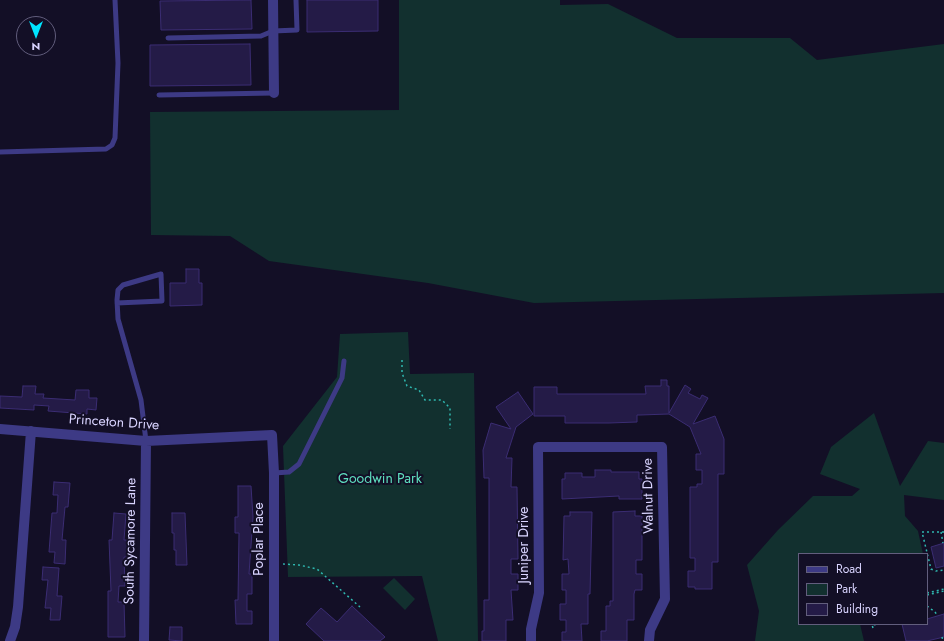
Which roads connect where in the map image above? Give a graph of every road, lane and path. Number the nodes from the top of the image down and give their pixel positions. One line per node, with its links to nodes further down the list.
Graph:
1 (115, 0): 8 (lane)
2 (273, 0): 4 (street)
3 (296, 0): 4 (lane)
4 (273, 31): 5 (lane); 6 (street)
5 (168, 38)
6 (274, 93): 7 (lane)
7 (159, 96)
8 (0, 152)
9 (117, 303): 9 (lane); 16 (lane)
10 (402, 360): 13 (path)
11 (344, 361): 18 (lane)
12 (0, 429): 14 (street, Princeton Drive)
13 (450, 429)
14 (31, 431): 16 (street, Princeton Drive); 32 (street)
15 (272, 437): 16 (street, Princeton Drive); 18 (street, Poplar Place)
16 (146, 441): 33 (street, South Sycamore Lane)
17 (538, 447): 35 (street, Juniper Drive); 36 (street, Walnut Drive)
18 (274, 473): 24 (street, Poplar Place)
19 (941, 532): 20 (path); 21 (path); 22 (path)
20 (944, 532)
21 (943, 543)
22 (927, 553)
23 (928, 557): 25 (path)
24 (273, 564): 28 (path); 34 (street, Poplar Place)
25 (944, 570)
26 (944, 590): 27 (path)
27 (928, 594)
28 (360, 607)
29 (928, 607): 30 (path)
30 (937, 615)
31 (942, 638): 37 (path)
32 (10, 641)
33 (144, 641)
34 (274, 641)
35 (531, 641)
36 (650, 641)
37 (943, 641)

